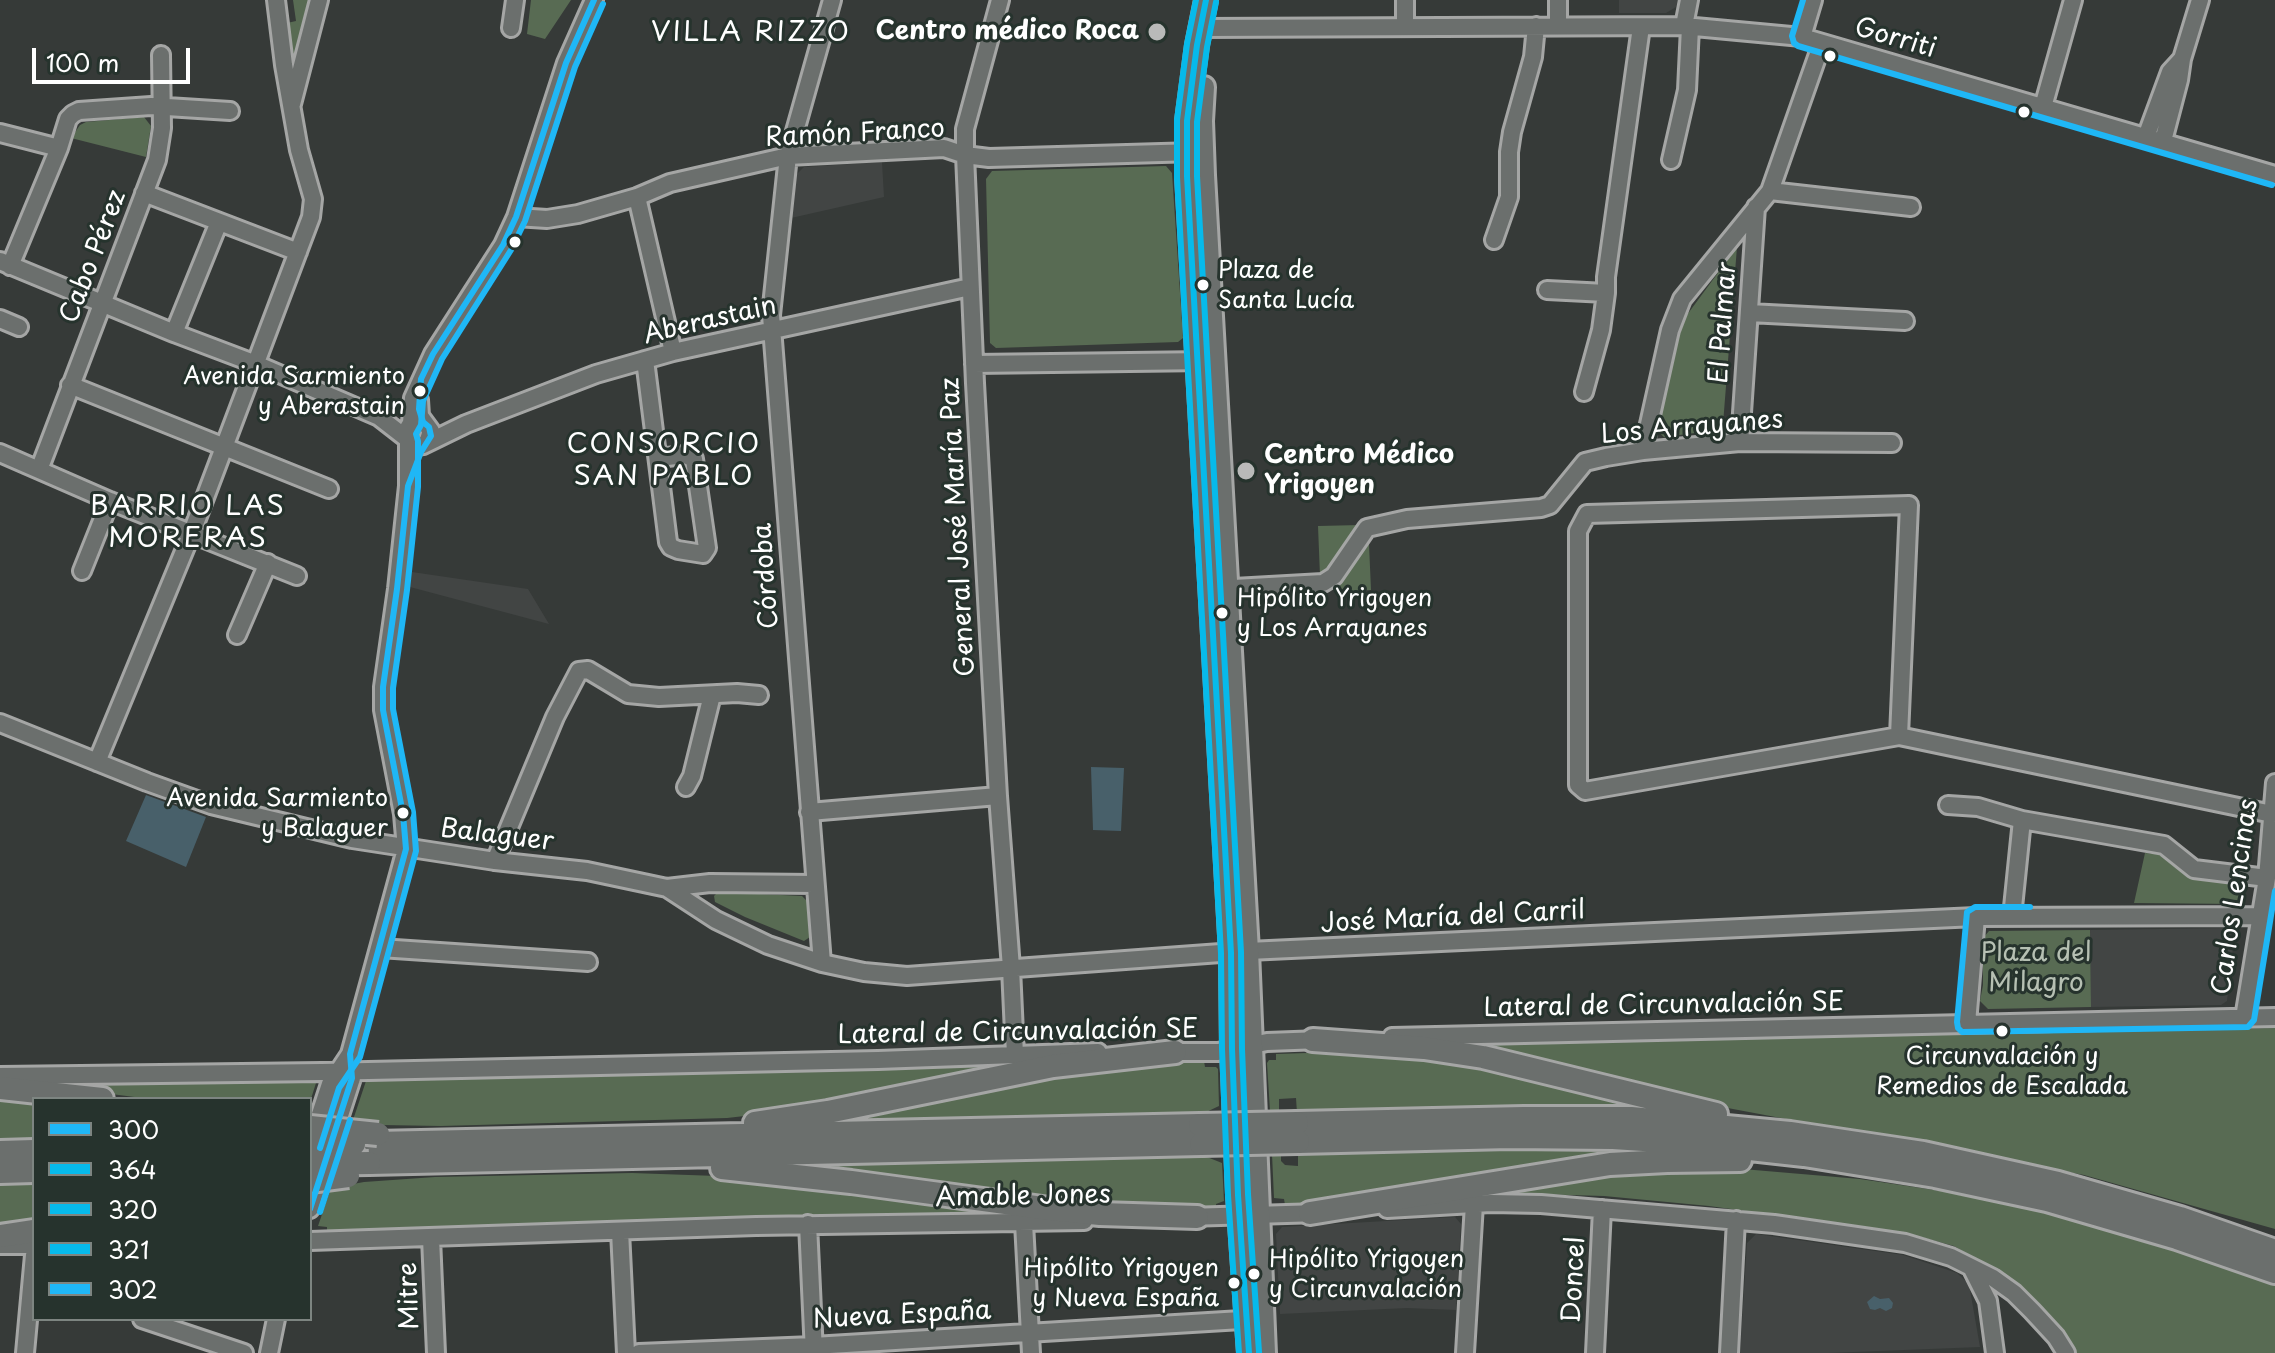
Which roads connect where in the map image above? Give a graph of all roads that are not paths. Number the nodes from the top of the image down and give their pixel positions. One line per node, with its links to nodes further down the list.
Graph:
1 (276, 0): 26 (street)
2 (319, 0): 26 (street)
3 (515, 0): 20 (street)
4 (594, 0): 44 (street)
5 (832, 0): 36 (street, Córdoba)
6 (1000, 0): 35 (street, General José María Paz)
7 (1206, 0): 21 (main road)
8 (1218, 0): 21 (main road)
9 (1405, 0): 17 (street)
10 (1558, 0): 16 (street)
11 (1689, 0): 19 (street)
12 (1813, 0): 22 (street)
13 (2073, 0): 28 (street)
14 (2200, 0): 25 (street)
15 (1536, 26): 16 (street, Gorriti); 17 (street, Gorriti); 46 (street)
16 (1558, 26): 18 (street, Gorriti)
17 (1405, 27): 21 (street, Gorriti)
18 (1641, 27): 19 (street, Gorriti); 51 (street)
19 (1687, 27): 22 (street, Gorriti); 37 (street)
20 (511, 28)
21 (1207, 28): 34 (main road)
22 (1802, 37): 23 (street, Gorriti)
23 (1822, 43): 28 (street, Gorriti); 39 (street)
24 (161, 55): 27 (street, Cabo Pérez)
25 (2182, 59): 31 (street); 32 (street)
26 (291, 105): 47 (street)
27 (162, 106): 29 (street); 33 (street); 40 (street, Cabo Pérez)
28 (2043, 107): 31 (street, Gorriti)
29 (230, 111)
30 (0, 133): 33 (street)
31 (2146, 137): 32 (street, Gorriti)
32 (2163, 141): 38 (street, Gorriti)
33 (59, 148): 48 (street)
34 (1194, 152): 35 (street, Ramón Franco); 61 (main road)
35 (965, 155): 36 (street, Ramón Franco); 49 (street, General José María Paz)
36 (788, 156): 41 (street, Ramón Franco); 57 (street, Córdoba)
37 (1671, 160)
38 (2275, 175)
39 (1770, 191): 42 (street); 43 (street)
40 (144, 193): 45 (street); 52 (street, Cabo Pérez)
41 (637, 197): 44 (street, Ramón Franco); 59 (street)
42 (1756, 207): 53 (street, El Palmar); 72 (street)
43 (1911, 207)
44 (516, 217): 67 (street)
45 (219, 222): 47 (street); 58 (street)
46 (1494, 240)
47 (298, 252): 62 (street)
48 (5, 263): 52 (street)
49 (970, 287): 57 (street, Aberastain); 63 (street, General José María Paz)
50 (1547, 290): 51 (street)
51 (1606, 293): 65 (street)
52 (101, 303): 58 (street); 64 (street, Cabo Pérez)
53 (1749, 313): 55 (street); 68 (street, El Palmar)
54 (0, 319): 56 (street)
55 (1905, 321)
56 (19, 327)
57 (771, 330): 59 (street, Aberastain); 94 (street, Córdoba)
58 (174, 333): 62 (street)
59 (673, 352): 60 (street, Aberastain)
60 (645, 360): 66 (street, Aberastain); 74 (street)
61 (1206, 361): 63 (street); 83 (main road)
62 (256, 364): 67 (street); 71 (street)
63 (974, 364): 92 (street, General José María Paz)
64 (70, 385): 71 (street); 75 (street, Cabo Pérez)
65 (1584, 392)
66 (466, 424): 67 (street, Aberastain); 70 (street, Aberastain)
67 (414, 428): 70 (street); 76 (street)
68 (1740, 442): 69 (street, Los Arrayanes); 72 (street, Los Arrayanes)
69 (1892, 443)
70 (426, 444): 76 (street)
71 (224, 447): 77 (street); 79 (street)
72 (1643, 451): 83 (street, Los Arrayanes)
73 (0, 453): 75 (street)
74 (658, 458): 74 (street)
75 (39, 470): 78 (street)
76 (408, 486): 97 (street)
77 (329, 489)
78 (110, 501): 79 (street); 81 (street)
79 (192, 532): 80 (street); 89 (street)
80 (268, 563): 82 (street); 84 (street)
81 (82, 571)
82 (297, 576)
83 (1219, 588): 106 (main road)
84 (237, 635)
85 (712, 695): 86 (street); 91 (street); 98 (street)
86 (759, 695)
87 (0, 723): 89 (street, Balaguer)
88 (1899, 736): 88 (street); 95 (street)
89 (97, 762): 97 (street, Balaguer)
90 (2275, 783): 95 (street, Carlos Lencinas)
91 (686, 787)
92 (998, 796): 94 (street); 109 (street, General José María Paz)
93 (1948, 805): 96 (street)
94 (809, 812): 100 (street, Córdoba)
95 (2272, 814): 99 (street, Carlos Lencinas)
96 (2022, 820): 99 (street); 104 (street)
97 (406, 849): 98 (street, Balaguer); 105 (street)
98 (495, 861): 101 (street, Balaguer)
99 (2267, 878): 102 (street, Carlos Lencinas)
100 (815, 884): 101 (street, Balaguer); 108 (street, Córdoba)
101 (667, 888): 108 (street, José María del Carril)
102 (2262, 916): 104 (street, José María del Carril); 111 (street, Carlos Lencinas)
103 (1976, 917): 104 (street, José María del Carril); 106 (street, José María del Carril); 112 (street)
104 (2012, 917)
105 (380, 948): 107 (street); 117 (street)
106 (1240, 952): 109 (street, José María del Carril); 114 (main road)
107 (588, 962)
108 (822, 963): 109 (street, José María del Carril)
109 (1011, 968): 116 (street, General José María Paz)
110 (2275, 1017): 111 (street, Lateral de Circunvalación SE)
111 (2244, 1018): 112 (street, Lateral de Circunvalación SE)
112 (1967, 1023): 113 (street, Lateral de Circunvalación SE)
113 (1313, 1040): 114 (street, Lateral de Circunvalación SE); 126 (highway)
114 (1242, 1047): 115 (street, Lateral de Circunvalación SE); 142 (main road)
115 (1175, 1052): 116 (street, Lateral de Circunvalación SE); 124 (highway)
116 (1015, 1055): 117 (street, Lateral de Circunvalación SE)
117 (345, 1072): 118 (street, Lateral de Circunvalación SE); 125 (street); 137 (street)
118 (0, 1076)
119 (0, 1088): 120 (highway)
120 (83, 1097)
121 (312, 1128): 130 (highway, bridge)
122 (1298, 1132): 123 (highway, bridge); 126 (highway); 133 (highway)
123 (1200, 1135): 124 (highway); 131 (highway)
124 (639, 1138): 130 (highway)
125 (312, 1139)
126 (1850, 1141): 139 (highway)
127 (312, 1145): 130 (highway, bridge)
128 (32, 1151): 129 (highway)
129 (0, 1152)
130 (372, 1153): 131 (highway); 132 (highway, bridge); 136 (highway, bridge)
131 (614, 1157): 143 (highway)
132 (312, 1164)
133 (1905, 1170): 141 (highway); 157 (highway)
134 (32, 1171): 135 (highway)
135 (0, 1172)
136 (312, 1180)
137 (312, 1203)
138 (1474, 1204): 140 (street, Amable Jones); 141 (street, Amable Jones); 176 (street)
139 (2138, 1205): 150 (highway); 155 (highway)
140 (1602, 1209): 144 (street, Amable Jones); 177 (street, Doncel)
141 (1310, 1213): 142 (street, Amable Jones)
142 (1250, 1216): 143 (street, Amable Jones); 161 (main road)
143 (1197, 1217): 145 (street, Amable Jones)
144 (1736, 1220): 156 (street, Amable Jones); 178 (street)
145 (1024, 1223): 146 (street, Amable Jones); 164 (street)
146 (808, 1224): 148 (street, Amable Jones); 166 (street)
147 (32, 1231): 149 (highway)
148 (620, 1231): 151 (street, Amable Jones); 171 (street)
149 (0, 1236)
150 (2275, 1236)
151 (431, 1238): 152 (street, Amable Jones); 170 (street, Mitre)
152 (312, 1241)
153 (0, 1245): 154 (street)
154 (32, 1245)
155 (2275, 1251)
156 (1970, 1265): 159 (street, Amable Jones); 160 (street)
157 (2275, 1272)
158 (32, 1277): 167 (street)
159 (2022, 1301): 160 (street); 180 (street, Amable Jones)
160 (1990, 1316): 179 (street)
161 (1255, 1320): 164 (street, Nueva España); 174 (main road); 175 (main road)
162 (148, 1321): 168 (street)
163 (276, 1321): 169 (street)
164 (1030, 1333): 165 (street, Nueva España); 173 (street)
165 (928, 1346): 166 (street, Nueva España)
166 (814, 1349): 172 (street, Nueva España)
167 (25, 1353)
168 (244, 1353)
169 (269, 1353)
170 (436, 1353)
171 (626, 1353)
172 (639, 1353)
173 (1031, 1353)
174 (1249, 1353)
175 (1265, 1353)
176 (1465, 1353)
177 (1595, 1353)
178 (1729, 1353)
179 (1995, 1353)
180 (2066, 1353)

